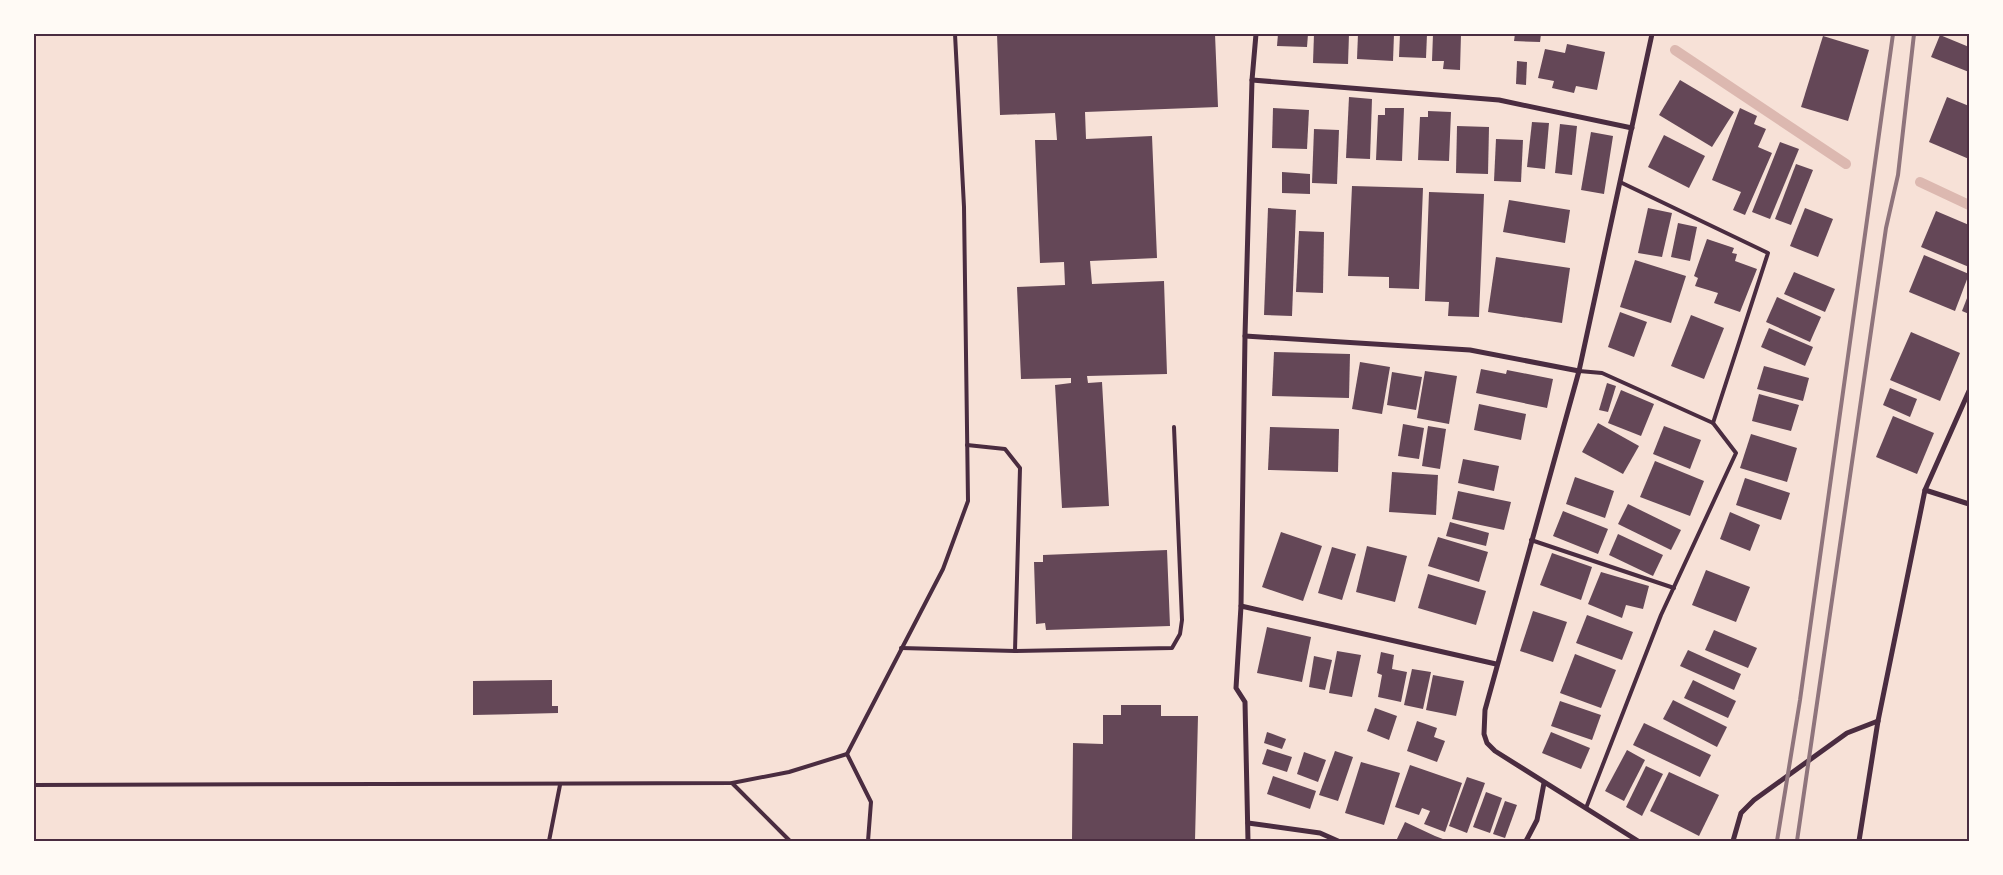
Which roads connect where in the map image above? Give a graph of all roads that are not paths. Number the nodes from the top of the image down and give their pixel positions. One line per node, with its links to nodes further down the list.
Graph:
1 (955, 34): 12 (lane)
2 (1256, 34): 4 (street)
3 (1652, 34): 5 (street)
4 (1252, 80): 5 (street); 7 (street)
5 (1632, 128): 6 (street)
6 (1620, 182): 8 (street); 10 (lane)
7 (1244, 336): 8 (street); 17 (street)
8 (1579, 370): 10 (lane); 15 (street)
9 (1969, 391): 13 (street)
10 (1714, 423): 16 (lane)
11 (1174, 427): 19 (lane)
12 (968, 445): 18 (lane); 19 (lane)
13 (1925, 490): 14 (street); 21 (street)
14 (1969, 504)
15 (1531, 540): 16 (lane); 20 (street)
16 (1674, 588): 27 (lane)
17 (1241, 606): 20 (street); 28 (street)
18 (901, 648): 19 (lane); 22 (lane)
19 (1015, 651)
20 (1496, 664): 24 (street)
21 (1878, 721): 36 (street); 37 (street)
22 (847, 754): 23 (lane); 31 (lane)
23 (732, 783): 26 (lane); 30 (lane)
24 (1544, 783): 27 (street); 34 (street)
25 (34, 785): 26 (lane)
26 (560, 785): 29 (lane)
27 (1586, 808): 35 (street)
28 (1248, 823): 32 (street); 33 (street)
29 (549, 841)
30 (790, 841)
31 (868, 841)
32 (1248, 841)
33 (1338, 841)
34 (1526, 841)
35 (1638, 841)
36 (1733, 841)
37 (1859, 841)

